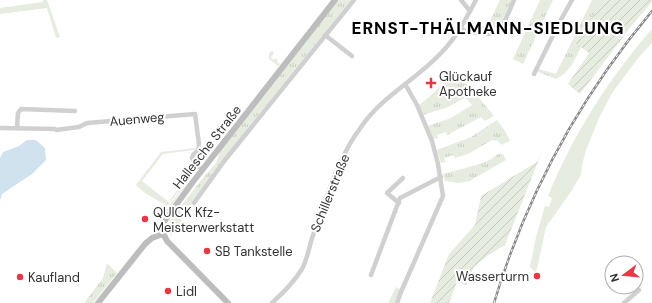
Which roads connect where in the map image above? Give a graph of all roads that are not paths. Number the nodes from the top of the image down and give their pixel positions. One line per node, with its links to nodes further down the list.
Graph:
1 (335, 0): 16 (main road, Hallesche Straße)
2 (354, 0): 9 (street, Hallesche Straße)
3 (460, 0): 7 (street)
4 (476, 0): 7 (street, Schillerstraße)
5 (514, 0): 8 (street)
6 (572, 0): 11 (street)
7 (470, 11): 8 (street, Schillerstraße)
8 (459, 30): 12 (street, Schillerstraße)
9 (325, 35): 10 (street); 19 (street, Hallesche Straße)
10 (352, 56)
11 (534, 74)
12 (405, 84): 17 (street); 26 (street, Schillerstraße)
13 (75, 111): 15 (street)
14 (2, 128): 15 (street, Auenweg)
15 (17, 128): 16 (street, Auenweg)
16 (203, 170): 21 (main road, Hallesche Straße)
17 (441, 177): 20 (street); 27 (street)
18 (403, 178): 20 (street)
19 (194, 202)
20 (399, 203): 22 (street)
21 (163, 234): 24 (main road); 25 (main road)
22 (371, 275)
23 (633, 295): 28 (street)
24 (98, 303)
25 (228, 303)
26 (272, 303)
27 (397, 303)
28 (624, 303)

